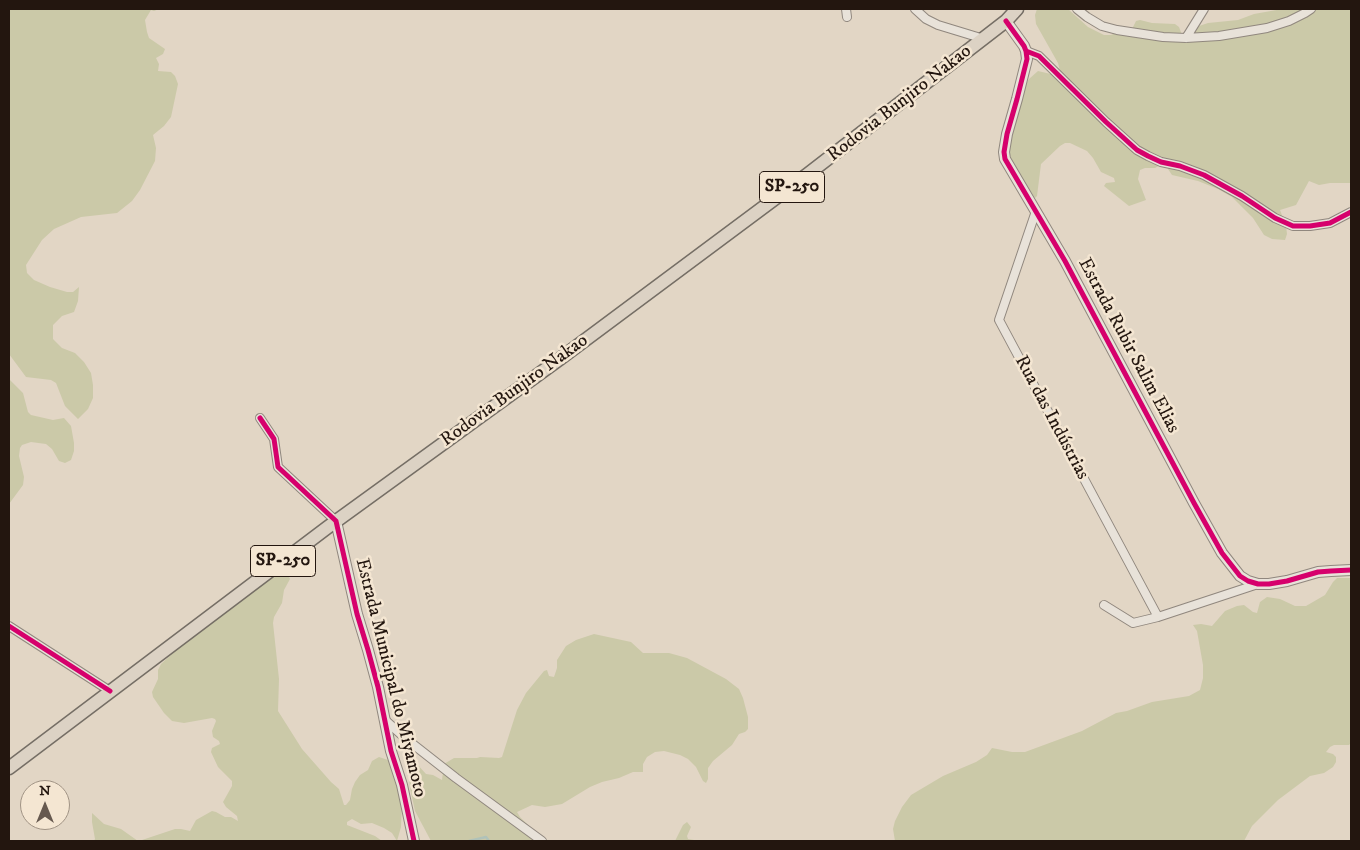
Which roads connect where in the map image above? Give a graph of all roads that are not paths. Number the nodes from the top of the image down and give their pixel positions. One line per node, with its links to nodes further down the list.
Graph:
1 (915, 9): 8 (street)
2 (1017, 9): 6 (main road, Rodovia Bunjiro Nakao / SP-250)
3 (1077, 9): 7 (street)
4 (1204, 9): 7 (street)
5 (1311, 9): 7 (street)
6 (1006, 21): 8 (main road, Rodovia Bunjiro Nakao / SP-250); 9 (street)
7 (1186, 38)
8 (984, 39): 13 (main road, Rodovia Bunjiro Nakao / SP-250)
9 (1026, 50): 10 (street, Estrada Rubir Salim Elias); 11 (street)
10 (1036, 211): 15 (street, Estrada Rubir Salim Elias); 17 (street, Rua das Indústrias)
11 (1351, 212)
12 (260, 418): 13 (street)
13 (336, 521): 19 (main road, Rodovia Bunjiro Nakao / SP-250); 20 (street, Estrada Municipal do Miyamoto)
14 (1351, 570): 15 (street)
15 (1258, 584): 17 (street)
16 (1104, 605): 17 (street)
17 (1158, 617)
18 (9, 626): 19 (street)
19 (110, 691): 21 (main road, Rodovia Bunjiro Nakao / SP-250)
20 (384, 719): 22 (street, Estrada Municipal do Miyamoto); 23 (street)
21 (9, 768)
22 (414, 841)
23 (542, 841)

